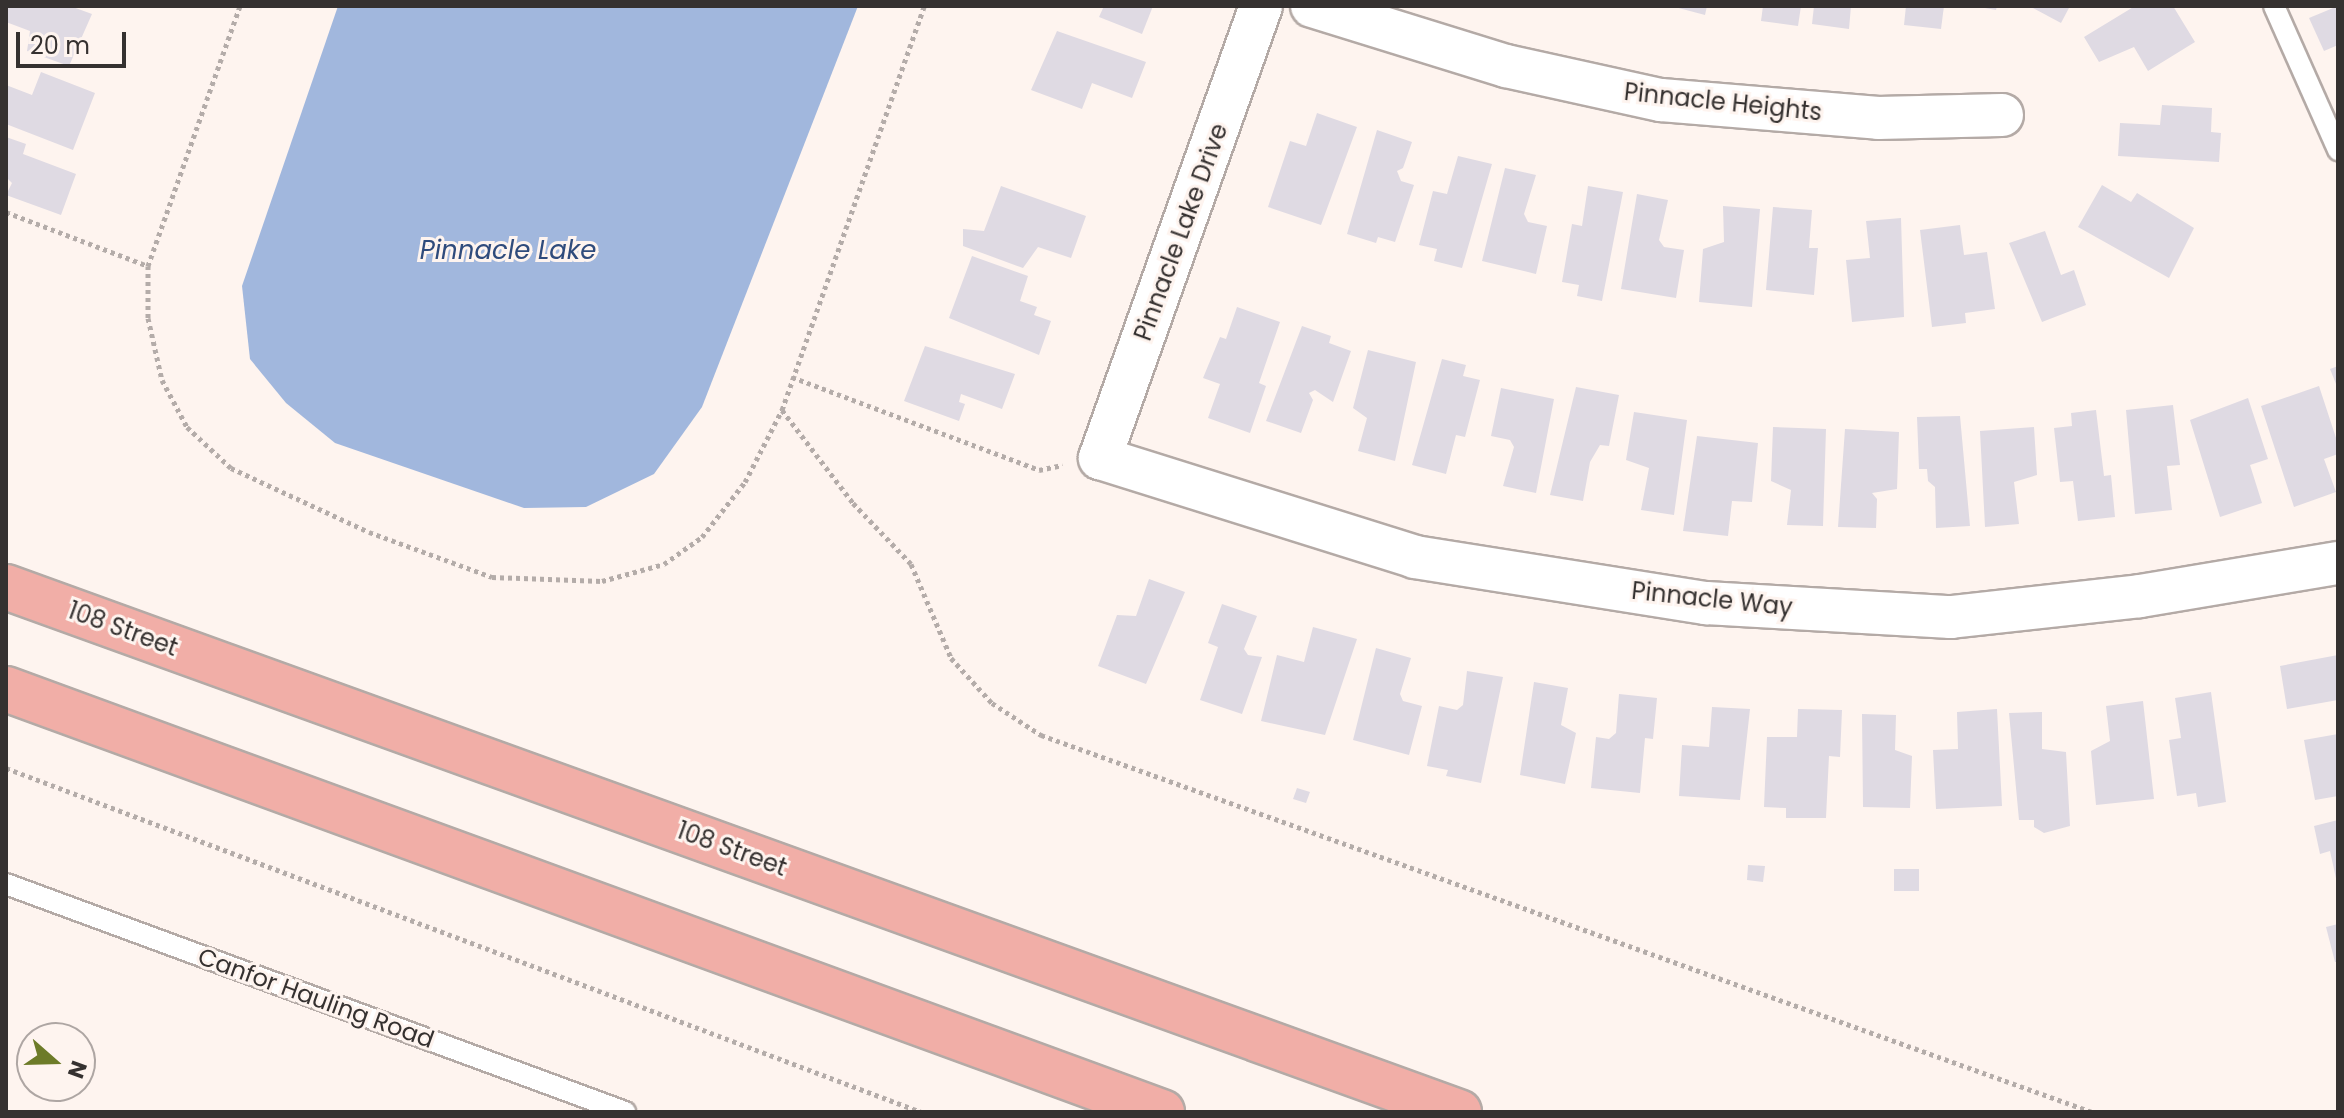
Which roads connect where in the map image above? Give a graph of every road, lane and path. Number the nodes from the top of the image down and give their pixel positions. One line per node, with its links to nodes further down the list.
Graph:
1 (240, 6): 9 (path)
2 (924, 6): 10 (path)
3 (1261, 6): 12 (street, Pinnacle Lake Drive)
4 (1312, 6): 6 (street, Pinnacle Heights)
5 (2274, 6): 7 (lane)
6 (2002, 115)
7 (2338, 150)
8 (6, 212): 9 (path)
9 (148, 266): 11 (path)
10 (792, 377): 11 (path); 12 (path)
11 (782, 410): 22 (path)
12 (1100, 458): 13 (street, Pinnacle Way)
13 (2338, 563)
14 (6, 587): 21 (main road, 108 Street)
15 (6, 689): 20 (main road)
16 (6, 768): 19 (path)
17 (6, 884): 18 (lane, Canfor Hauling Road)
18 (625, 1112)
19 (921, 1112)
20 (1162, 1112)
21 (1459, 1112)
22 (2092, 1112)

